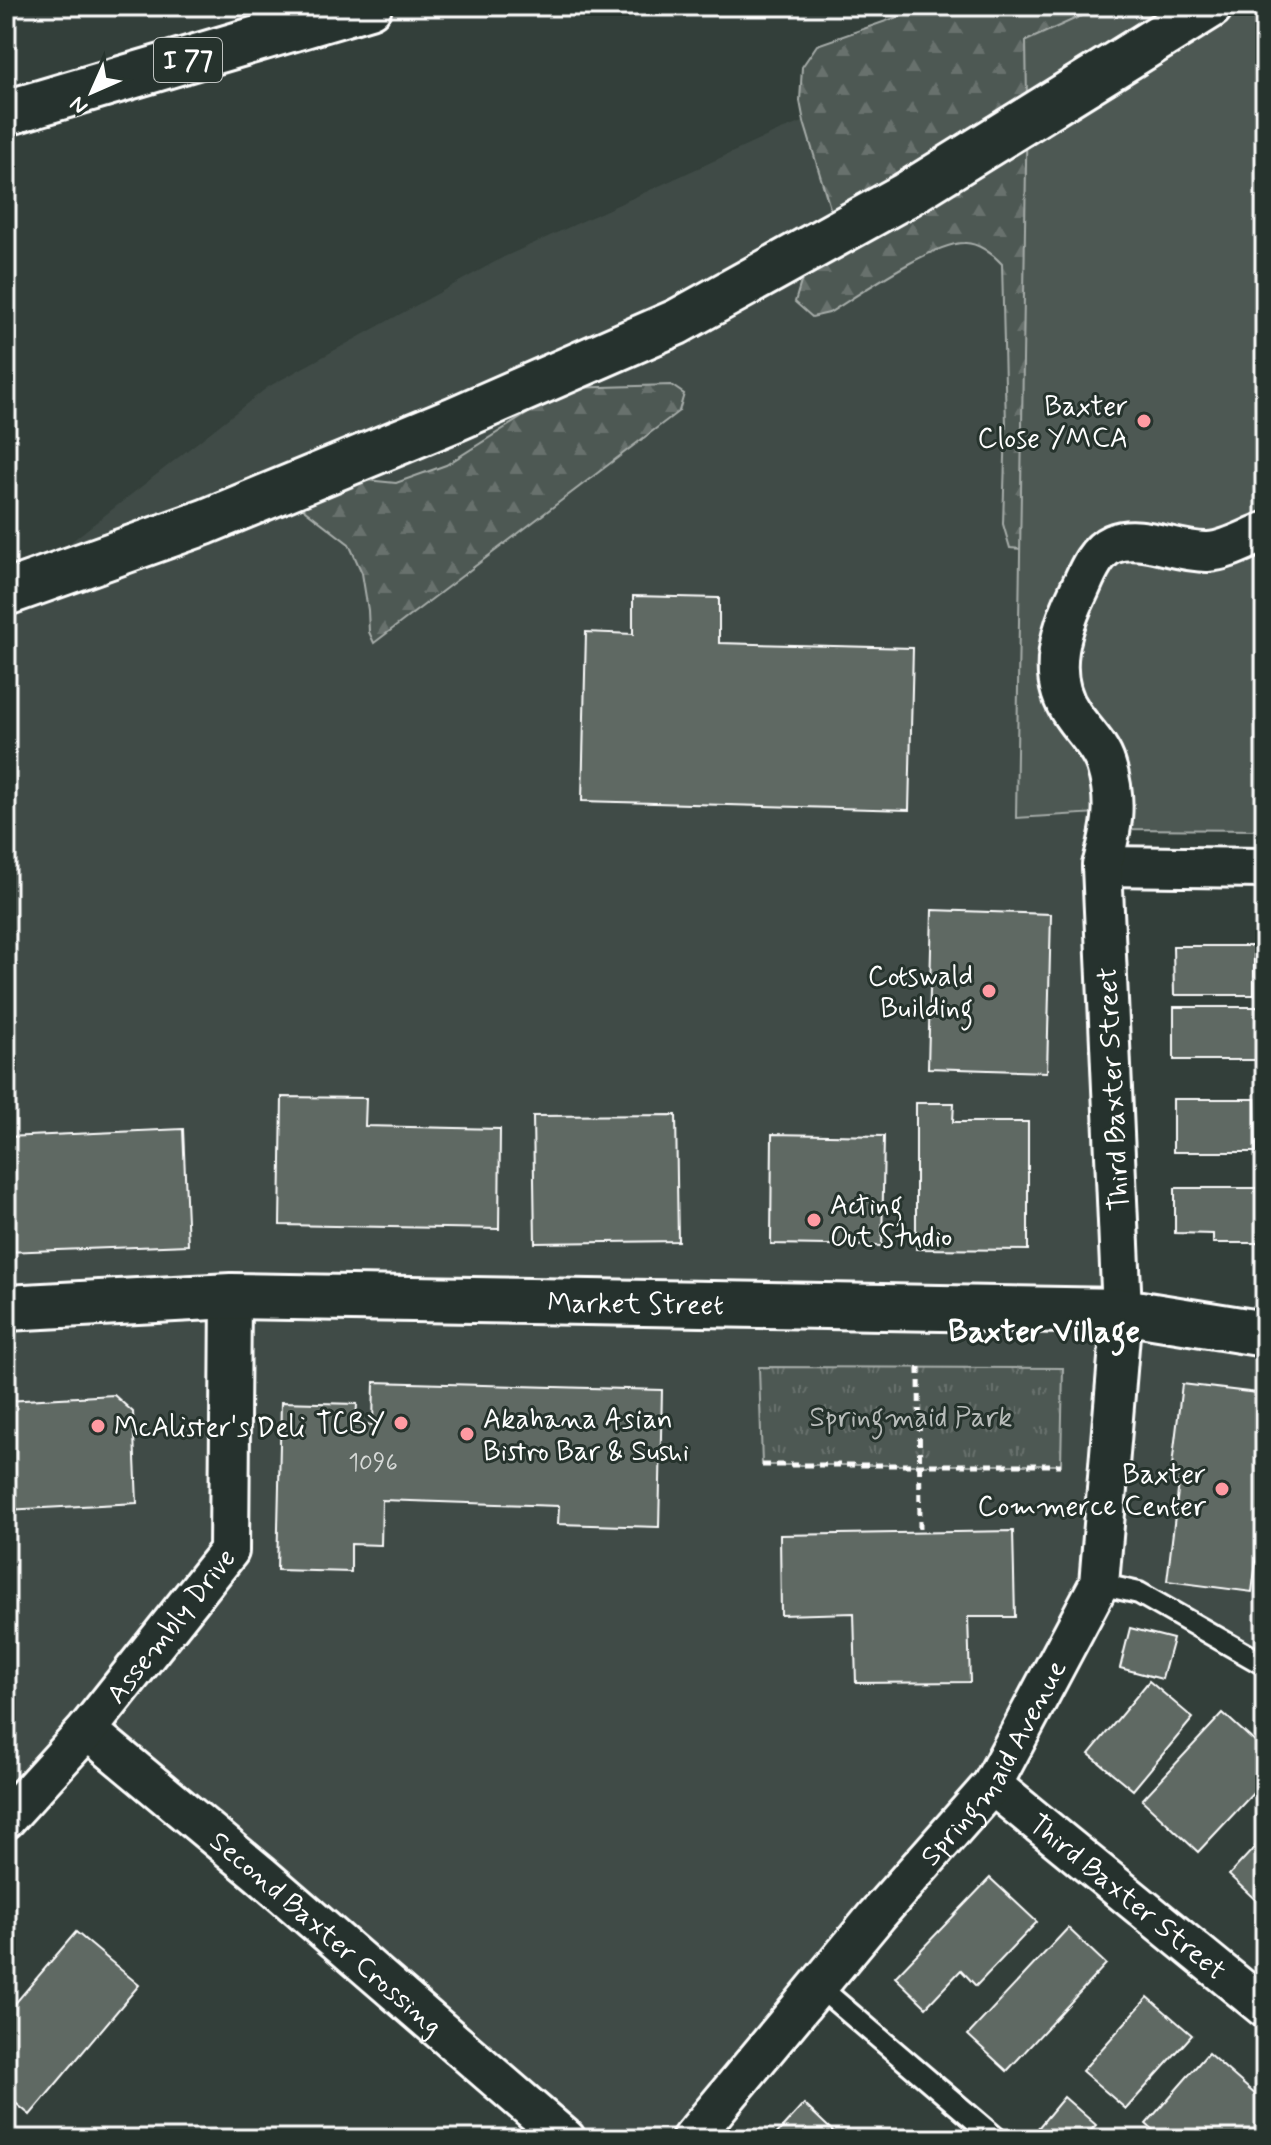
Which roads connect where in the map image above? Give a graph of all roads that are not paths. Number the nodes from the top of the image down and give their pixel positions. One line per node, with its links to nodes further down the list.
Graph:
1 (369, 6): 3 (main road, I 77)
2 (1210, 6): 5 (main road)
3 (6, 113)
4 (1265, 532): 6 (street, Third Baxter Street)
5 (6, 593)
6 (1102, 866): 7 (street); 10 (street, Third Baxter Street)
7 (1265, 868)
8 (231, 1296): 9 (main road, Market Street); 10 (main road, Market Street); 14 (street, Assembly Drive)
9 (6, 1308)
10 (1122, 1311): 11 (main road, Market Street); 12 (street, Springmaid Avenue)
11 (1265, 1334)
12 (1099, 1584): 13 (lane); 15 (street, Springmaid Avenue)
13 (1265, 1665)
14 (87, 1730): 16 (street, Assembly Drive); 19 (street, Second Baxter Crossing)
15 (992, 1785): 17 (street, Springmaid Avenue); 18 (street, Third Baxter Street)
16 (6, 1819)
17 (817, 1985): 20 (street, Springmaid Avenue); 21 (lane)
18 (1265, 2008)
19 (566, 2139)
20 (691, 2139)
21 (997, 2139)

